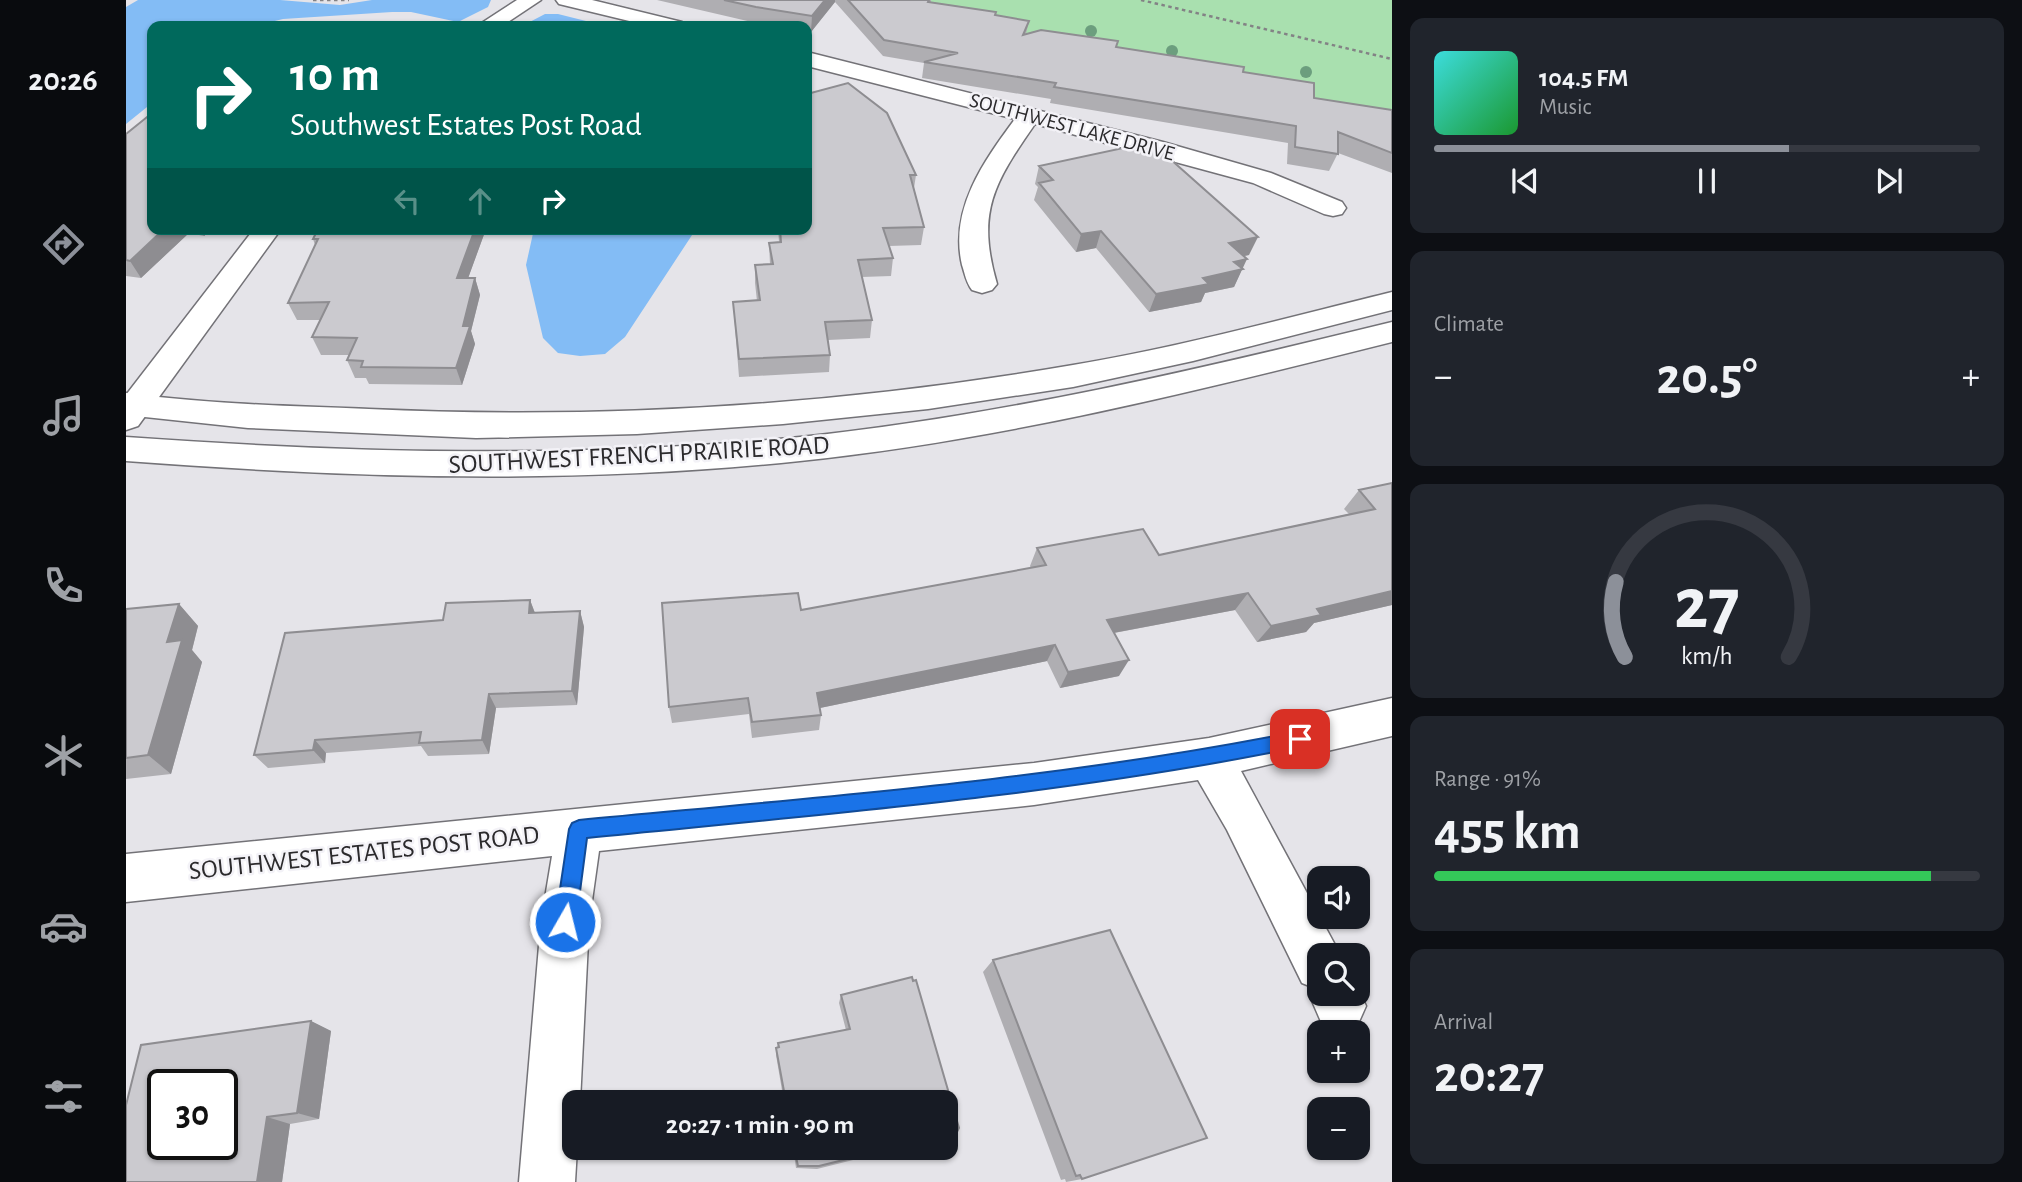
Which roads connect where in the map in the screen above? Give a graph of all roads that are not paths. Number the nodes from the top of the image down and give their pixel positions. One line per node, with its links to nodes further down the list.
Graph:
1 (531, 0): 3 (street)
2 (566, 0): 4 (street)
3 (496, 21)
4 (654, 21)
5 (812, 60): 6 (street, SOUTHWEST LAKE DRIVE)
6 (1028, 117): 7 (street, SOUTHWEST LAKE DRIVE); 9 (street)
7 (1333, 208)
8 (263, 235): 12 (street)
9 (982, 284)
10 (1392, 301): 12 (street, SOUTHWEST FRENCH PRAIRIE ROAD)
11 (1392, 332): 13 (street, SOUTHWEST FRENCH PRAIRIE ROAD)
12 (130, 409)
13 (126, 449)
14 (1392, 717): 15 (street, SOUTHWEST ESTATES POST ROAD)
15 (1209, 758): 16 (street, SOUTHWEST ESTATES POST ROAD); 18 (street)
16 (579, 829): 17 (street, SOUTHWEST ESTATES POST ROAD); 19 (street)
17 (126, 878)
18 (1308, 943)
19 (547, 1182)

